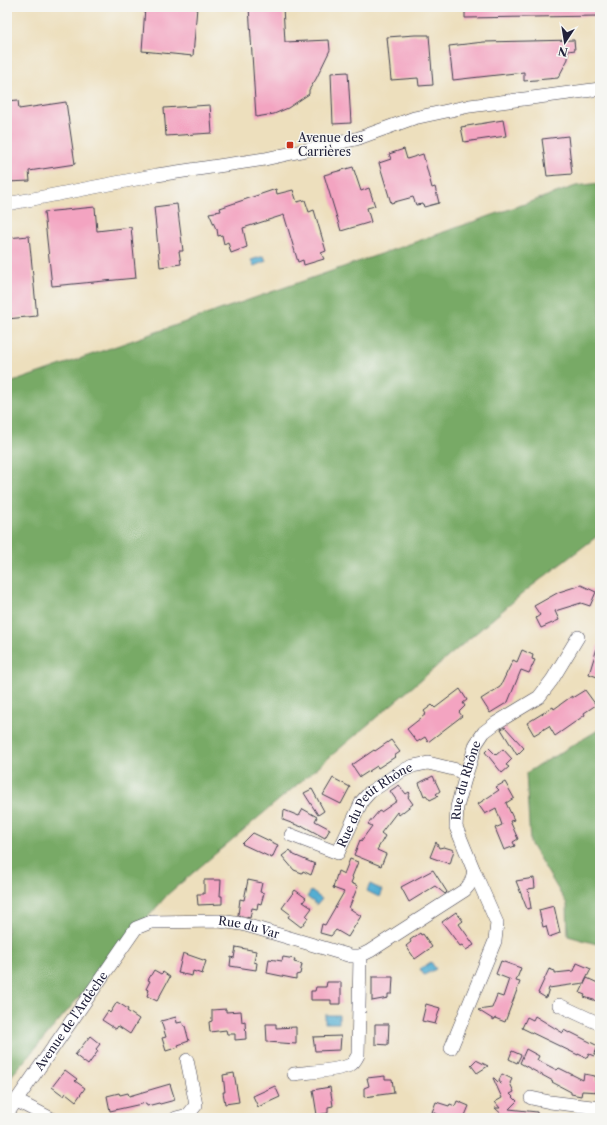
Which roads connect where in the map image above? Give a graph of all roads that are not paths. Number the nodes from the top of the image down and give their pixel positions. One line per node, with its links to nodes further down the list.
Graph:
1 (600, 89): 2 (street)
2 (7, 204)
3 (578, 637): 4 (street, Rue du Rhône)
4 (466, 775): 5 (street, Rue du Petit Rhône); 6 (street, Rue du Rhône)
5 (291, 835)
6 (474, 871): 7 (street); 8 (street, Rue du Rhône)
7 (465, 890): 8 (street); 10 (street)
8 (486, 898): 13 (street, Rue du Rhône)
9 (136, 928): 10 (street, Rue du Var); 17 (street, Avenue de l'Ardèche)
10 (360, 956): 15 (street)
11 (559, 1005): 12 (street)
12 (600, 1024)
13 (451, 1048)
14 (186, 1060): 21 (street)
15 (294, 1074)
16 (531, 1098): 18 (street)
17 (17, 1101): 19 (street, Avenue de l'Ardèche); 20 (street)
18 (600, 1108)
19 (7, 1114)
20 (50, 1118)
21 (176, 1118)

